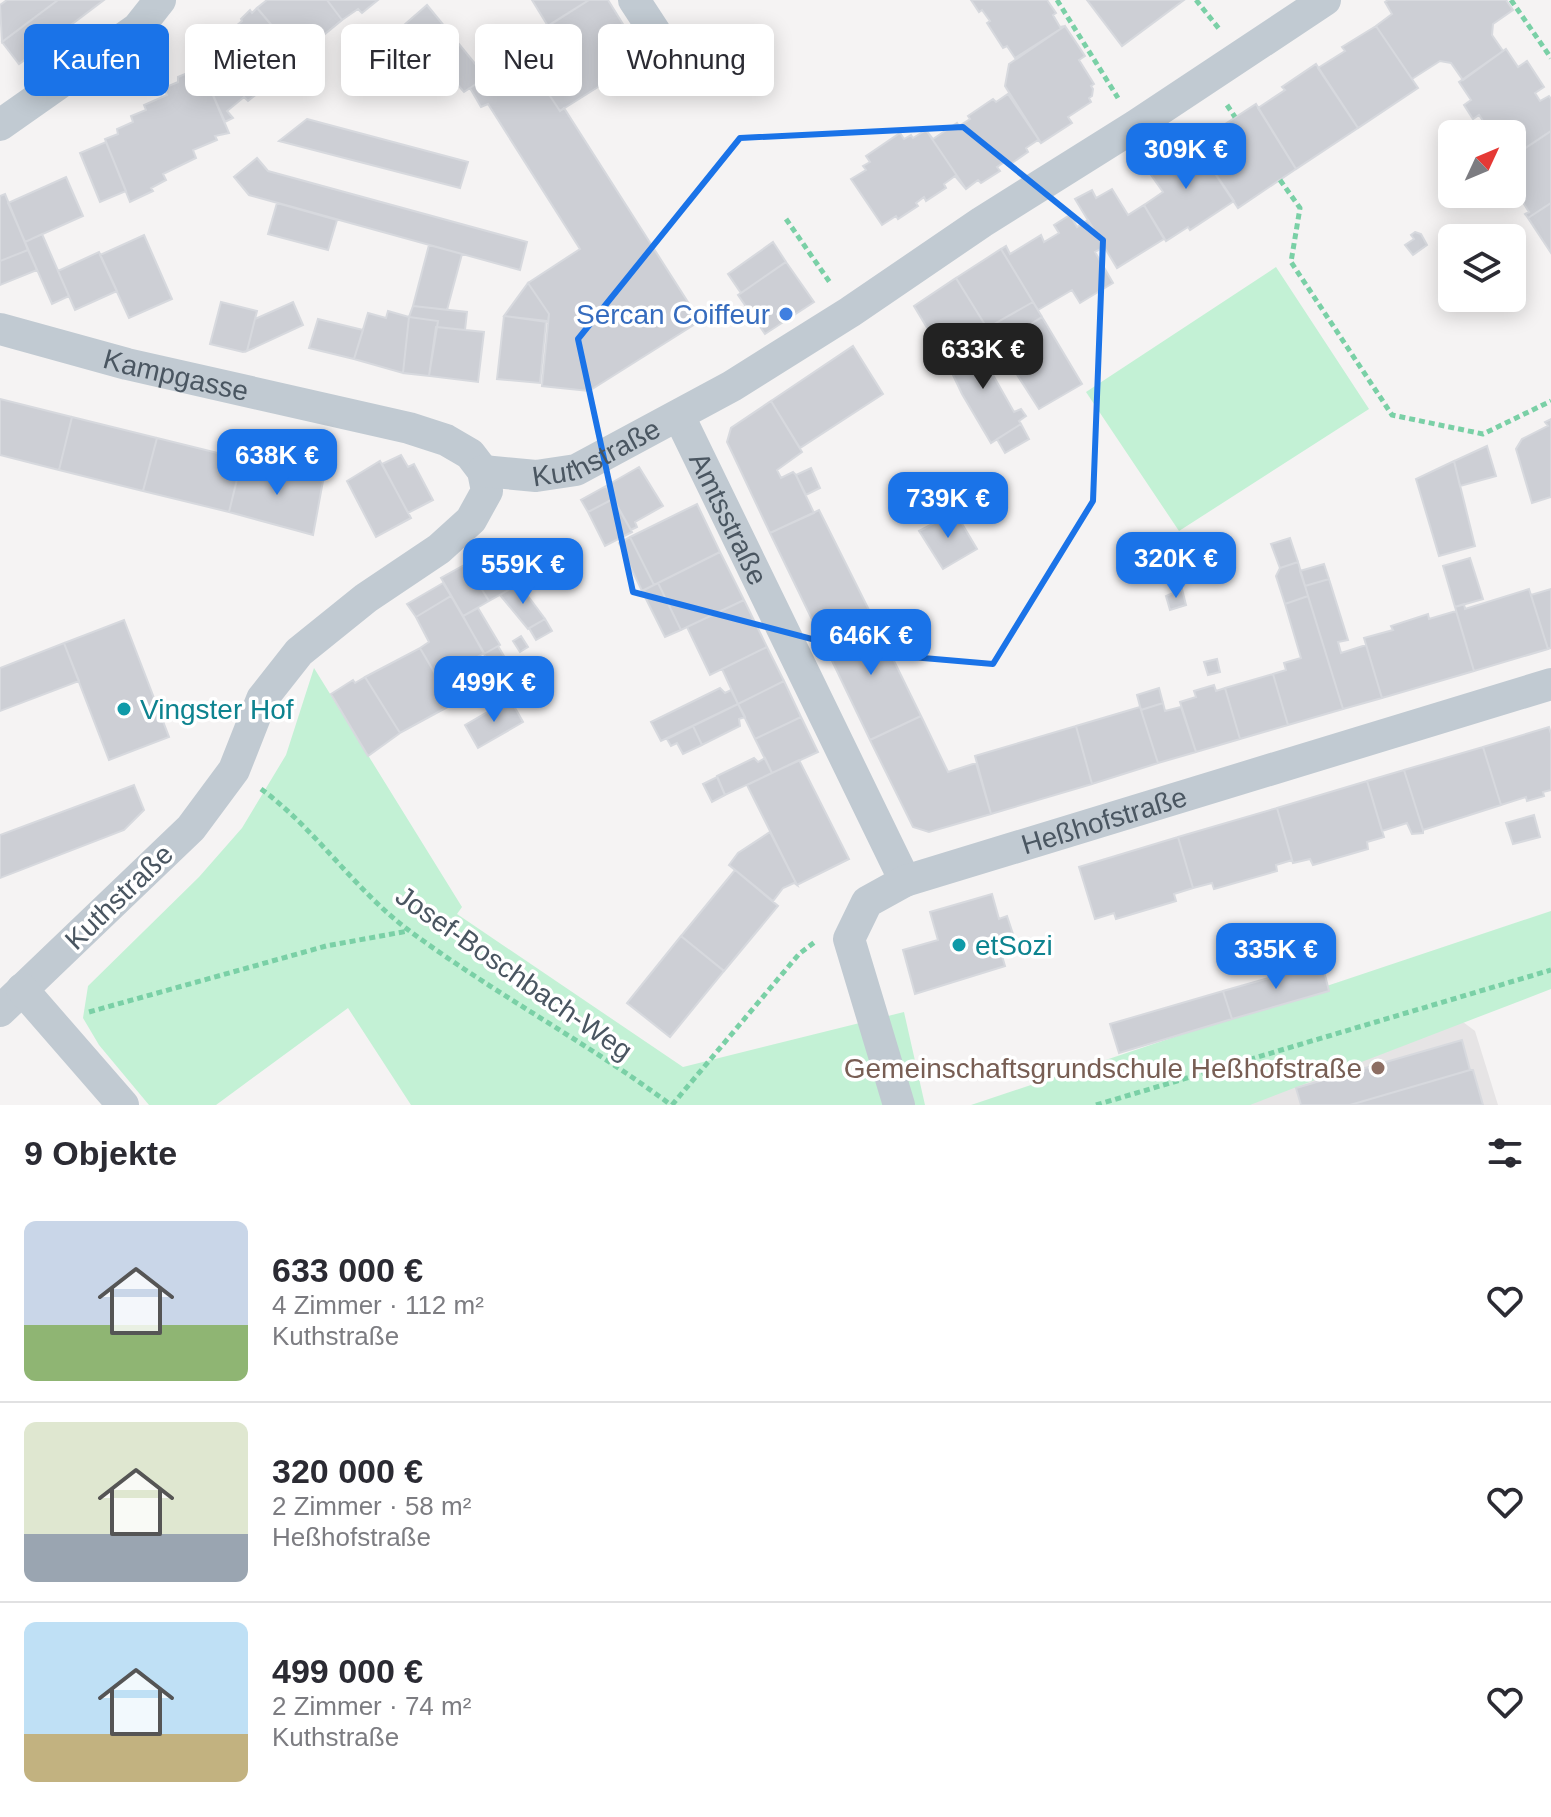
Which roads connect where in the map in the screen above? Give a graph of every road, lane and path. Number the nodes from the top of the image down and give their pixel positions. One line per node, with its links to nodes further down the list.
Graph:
1 (160, 0): 8 (street)
2 (634, 0): 6 (street)
3 (1057, 0): 9 (path)
4 (1325, 0): 9 (street, Kuthstraße)
5 (1511, 0): 7 (path)
6 (650, 24)
7 (1551, 58)
8 (0, 125)
9 (1135, 126): 12 (street, Kuthstraße)
10 (1280, 180): 14 (path)
11 (786, 219): 12 (path)
12 (850, 312): 15 (street, Kuthstraße)
13 (0, 329): 16 (street, Kampgasse)
14 (1551, 401)
15 (679, 416): 16 (street, Kuthstraße); 19 (street, Amtsstraße)
16 (483, 471): 18 (street, Kuthstraße)
17 (1551, 684): 19 (street, Heßhofstraße)
18 (234, 770): 20 (path, Josef-Boschbach-Weg); 23 (street, Kuthstraße)
19 (905, 881): 27 (street, Heßhofstraße)
20 (409, 931): 24 (path); 26 (path, Josef-Boschbach-Weg)
21 (821, 937): 26 (path)
22 (1551, 970): 28 (path)
23 (11, 1000): 24 (street)
24 (53, 1022): 25 (street)
25 (123, 1105)
26 (671, 1105)
27 (899, 1105)
28 (1096, 1105)

